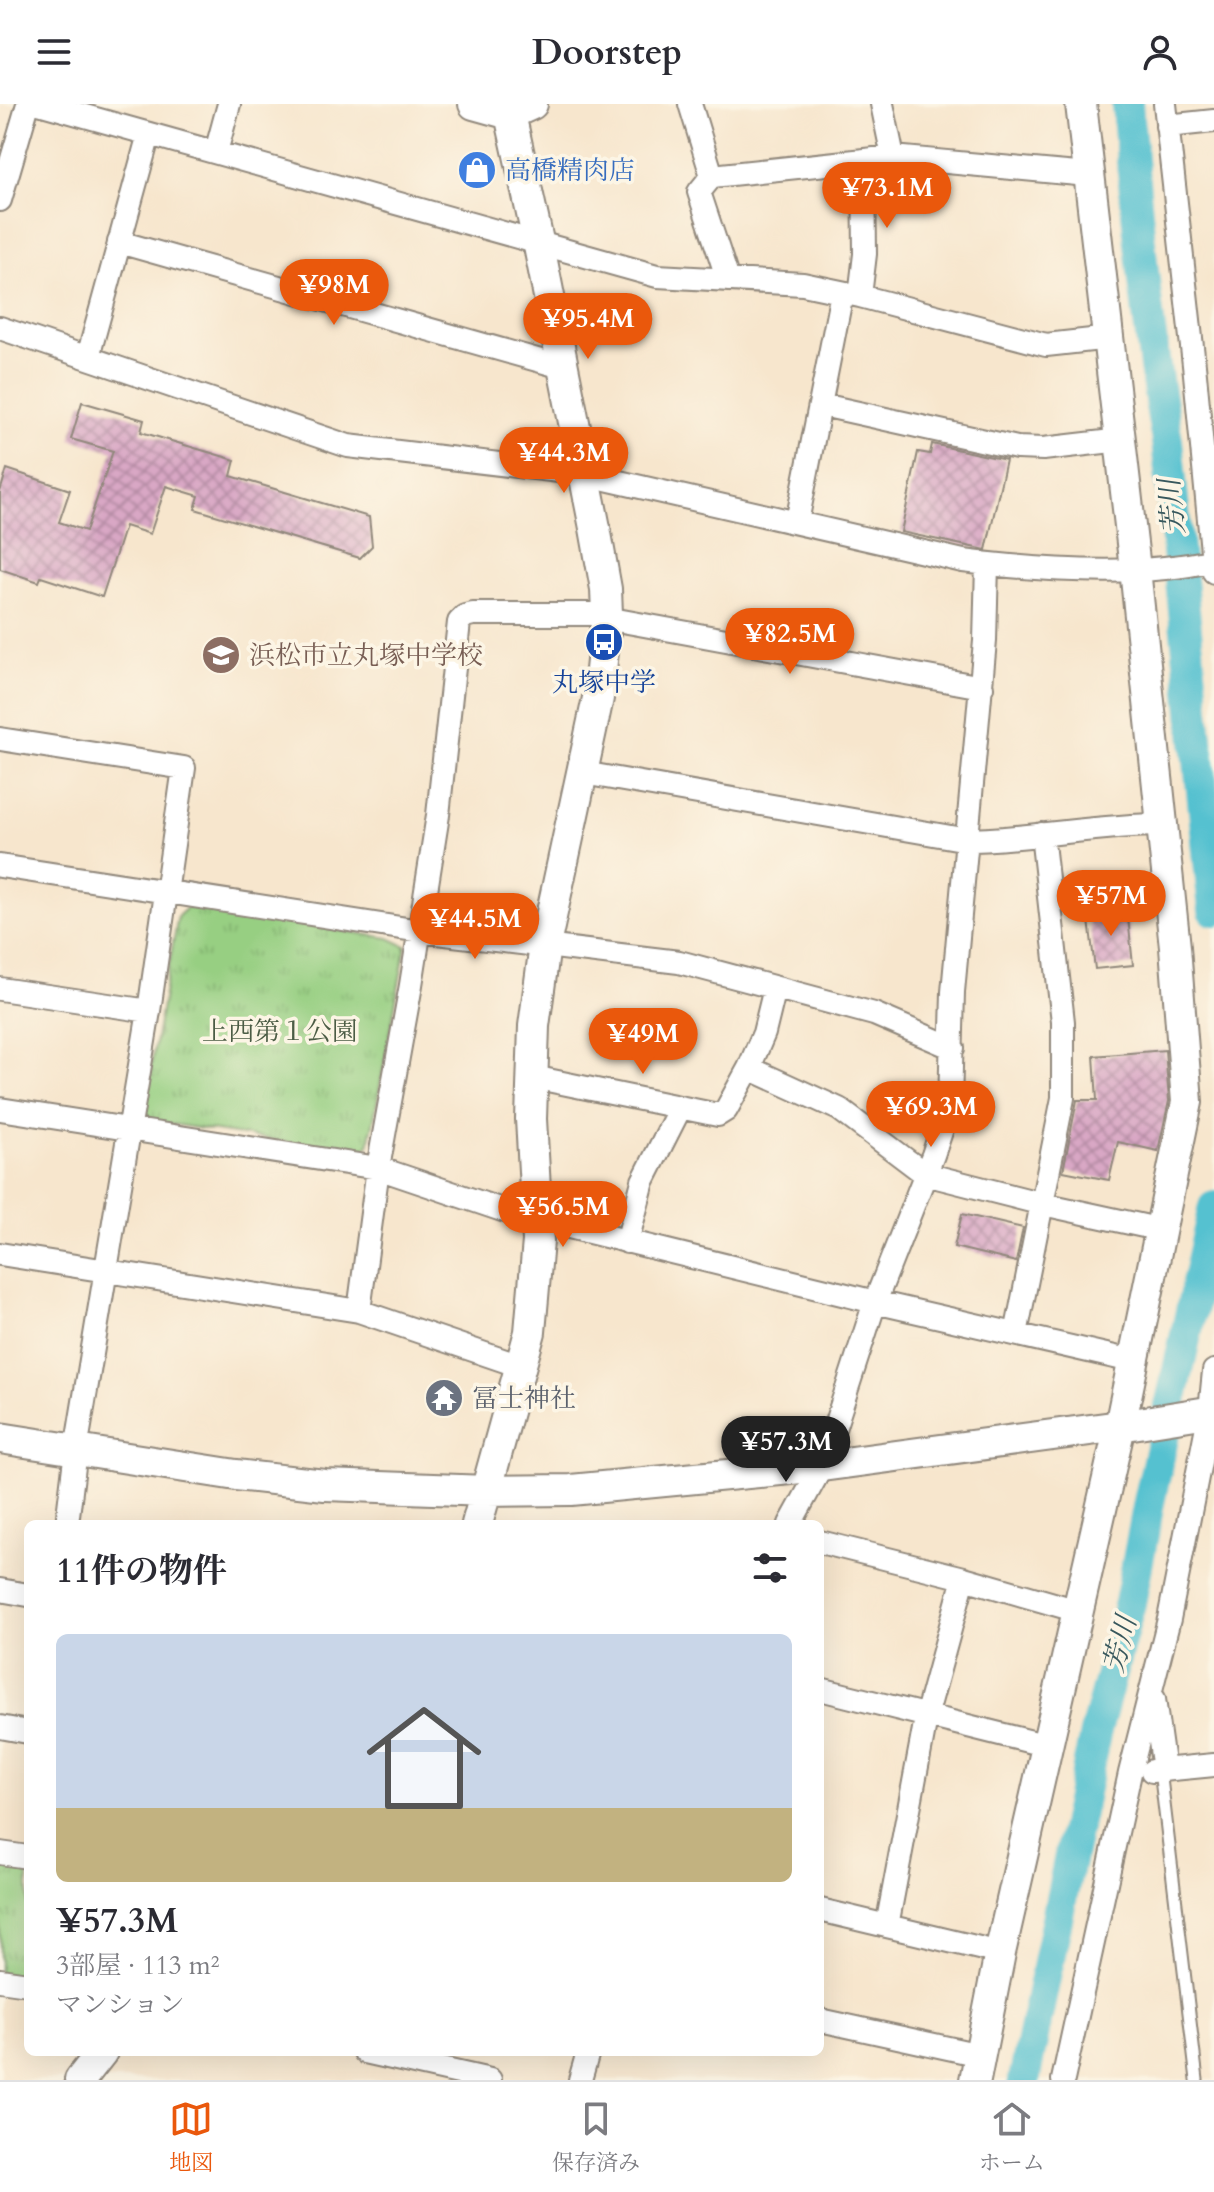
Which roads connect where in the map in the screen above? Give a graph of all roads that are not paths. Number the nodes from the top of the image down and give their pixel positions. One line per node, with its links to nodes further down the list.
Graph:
1 (28, 104): 17 (street)
2 (42, 104): 11 (street)
3 (229, 104): 12 (street)
4 (474, 104): 8 (street)
5 (690, 104): 16 (street)
6 (882, 104): 13 (street)
7 (1081, 104): 15 (street)
8 (516, 107): 18 (street)
9 (1166, 115): 10 (street); 31 (street)
10 (1214, 121)
11 (149, 134): 12 (street); 19 (street)
12 (216, 152): 18 (street)
13 (893, 157): 14 (street); 15 (street)
14 (864, 161): 16 (street); 21 (street)
15 (1088, 175): 23 (street)
16 (712, 176): 20 (street)
17 (0, 200)
18 (538, 241): 20 (street); 25 (street)
19 (119, 242): 24 (street); 25 (street)
20 (728, 280): 21 (street)
21 (851, 294): 23 (street); 26 (street)
22 (0, 328): 24 (street)
23 (1110, 338): 27 (street)
24 (88, 357): 28 (street)
25 (562, 367): 28 (street)
26 (822, 405): 27 (street); 29 (street)
27 (1121, 440): 32 (street)
28 (584, 474): 29 (street); 33 (street)
29 (797, 522): 30 (street)
30 (987, 564): 32 (street); 34 (street)
31 (1212, 564): 32 (street)
32 (1141, 568): 37 (street)
33 (607, 616): 34 (street); 36 (street); 42 (street)
34 (982, 687): 39 (street)
35 (0, 739): 41 (street)
36 (583, 773): 39 (street); 43 (street)
37 (1161, 825): 38 (street); 57 (street)
38 (1042, 834): 39 (street); 55 (street)
39 (968, 840): 47 (street)
40 (0, 866): 41 (street)
41 (167, 891): 42 (street); 46 (street)
42 (420, 931): 43 (street); 53 (street)
43 (545, 945): 44 (street); 49 (street)
44 (775, 988): 47 (street); 48 (street)
45 (0, 989): 46 (street)
46 (149, 1011): 52 (street)
47 (953, 1048): 54 (street)
48 (749, 1068): 50 (street); 54 (street)
49 (533, 1077): 50 (street); 56 (street)
50 (680, 1108): 58 (street)
51 (0, 1109): 52 (street)
52 (129, 1129): 53 (street); 60 (street)
53 (378, 1168): 56 (street); 62 (street)
54 (925, 1174): 55 (street); 61 (street)
55 (1043, 1204): 57 (street); 63 (street)
56 (538, 1219): 58 (street); 65 (street)
57 (1162, 1230): 64 (street)
58 (627, 1242): 61 (street)
59 (0, 1254): 60 (street)
60 (106, 1271): 62 (street); 69 (street)
61 (875, 1302): 63 (street); 70 (street)
62 (359, 1311): 65 (street)
63 (1016, 1334): 64 (street)
64 (1132, 1361): 67 (street)
65 (520, 1366): 71 (street)
66 (1209, 1400): 67 (street); 80 (street)
67 (1128, 1424): 70 (street); 79 (street)
68 (0, 1438): 69 (street)
69 (76, 1450): 71 (street); 72 (street)
70 (822, 1466): 71 (street); 74 (street)
71 (487, 1491): 73 (street)
72 (67, 1520)
73 (478, 1520)
74 (792, 1520)
75 (824, 1543): 76 (street)
76 (964, 1578): 79 (street); 82 (street)
77 (0, 1590): 78 (street)
78 (24, 1594)
79 (1078, 1611): 85 (street)
80 (1152, 1686): 87 (street); 88 (street)
81 (824, 1690): 82 (street)
82 (927, 1713): 85 (street); 92 (street)
83 (0, 1727): 84 (street)
84 (24, 1731)
85 (1048, 1746): 93 (street)
86 (1214, 1765): 87 (street)
87 (1162, 1770): 88 (street); 105 (lane)
88 (1130, 1773): 104 (street)
89 (0, 1853): 90 (street)
90 (24, 1856)
91 (824, 1911): 92 (street)
92 (887, 1926): 93 (street)
93 (1000, 1953): 100 (street)
94 (0, 1980): 95 (street)
95 (24, 1983)
96 (824, 2021): 100 (street)
97 (99, 2056): 101 (street)
98 (383, 2056): 102 (street)
99 (587, 2056): 103 (street)
100 (978, 2068)
101 (80, 2080)
102 (490, 2080)
103 (580, 2080)
104 (1063, 2080)
105 (1197, 2080)

